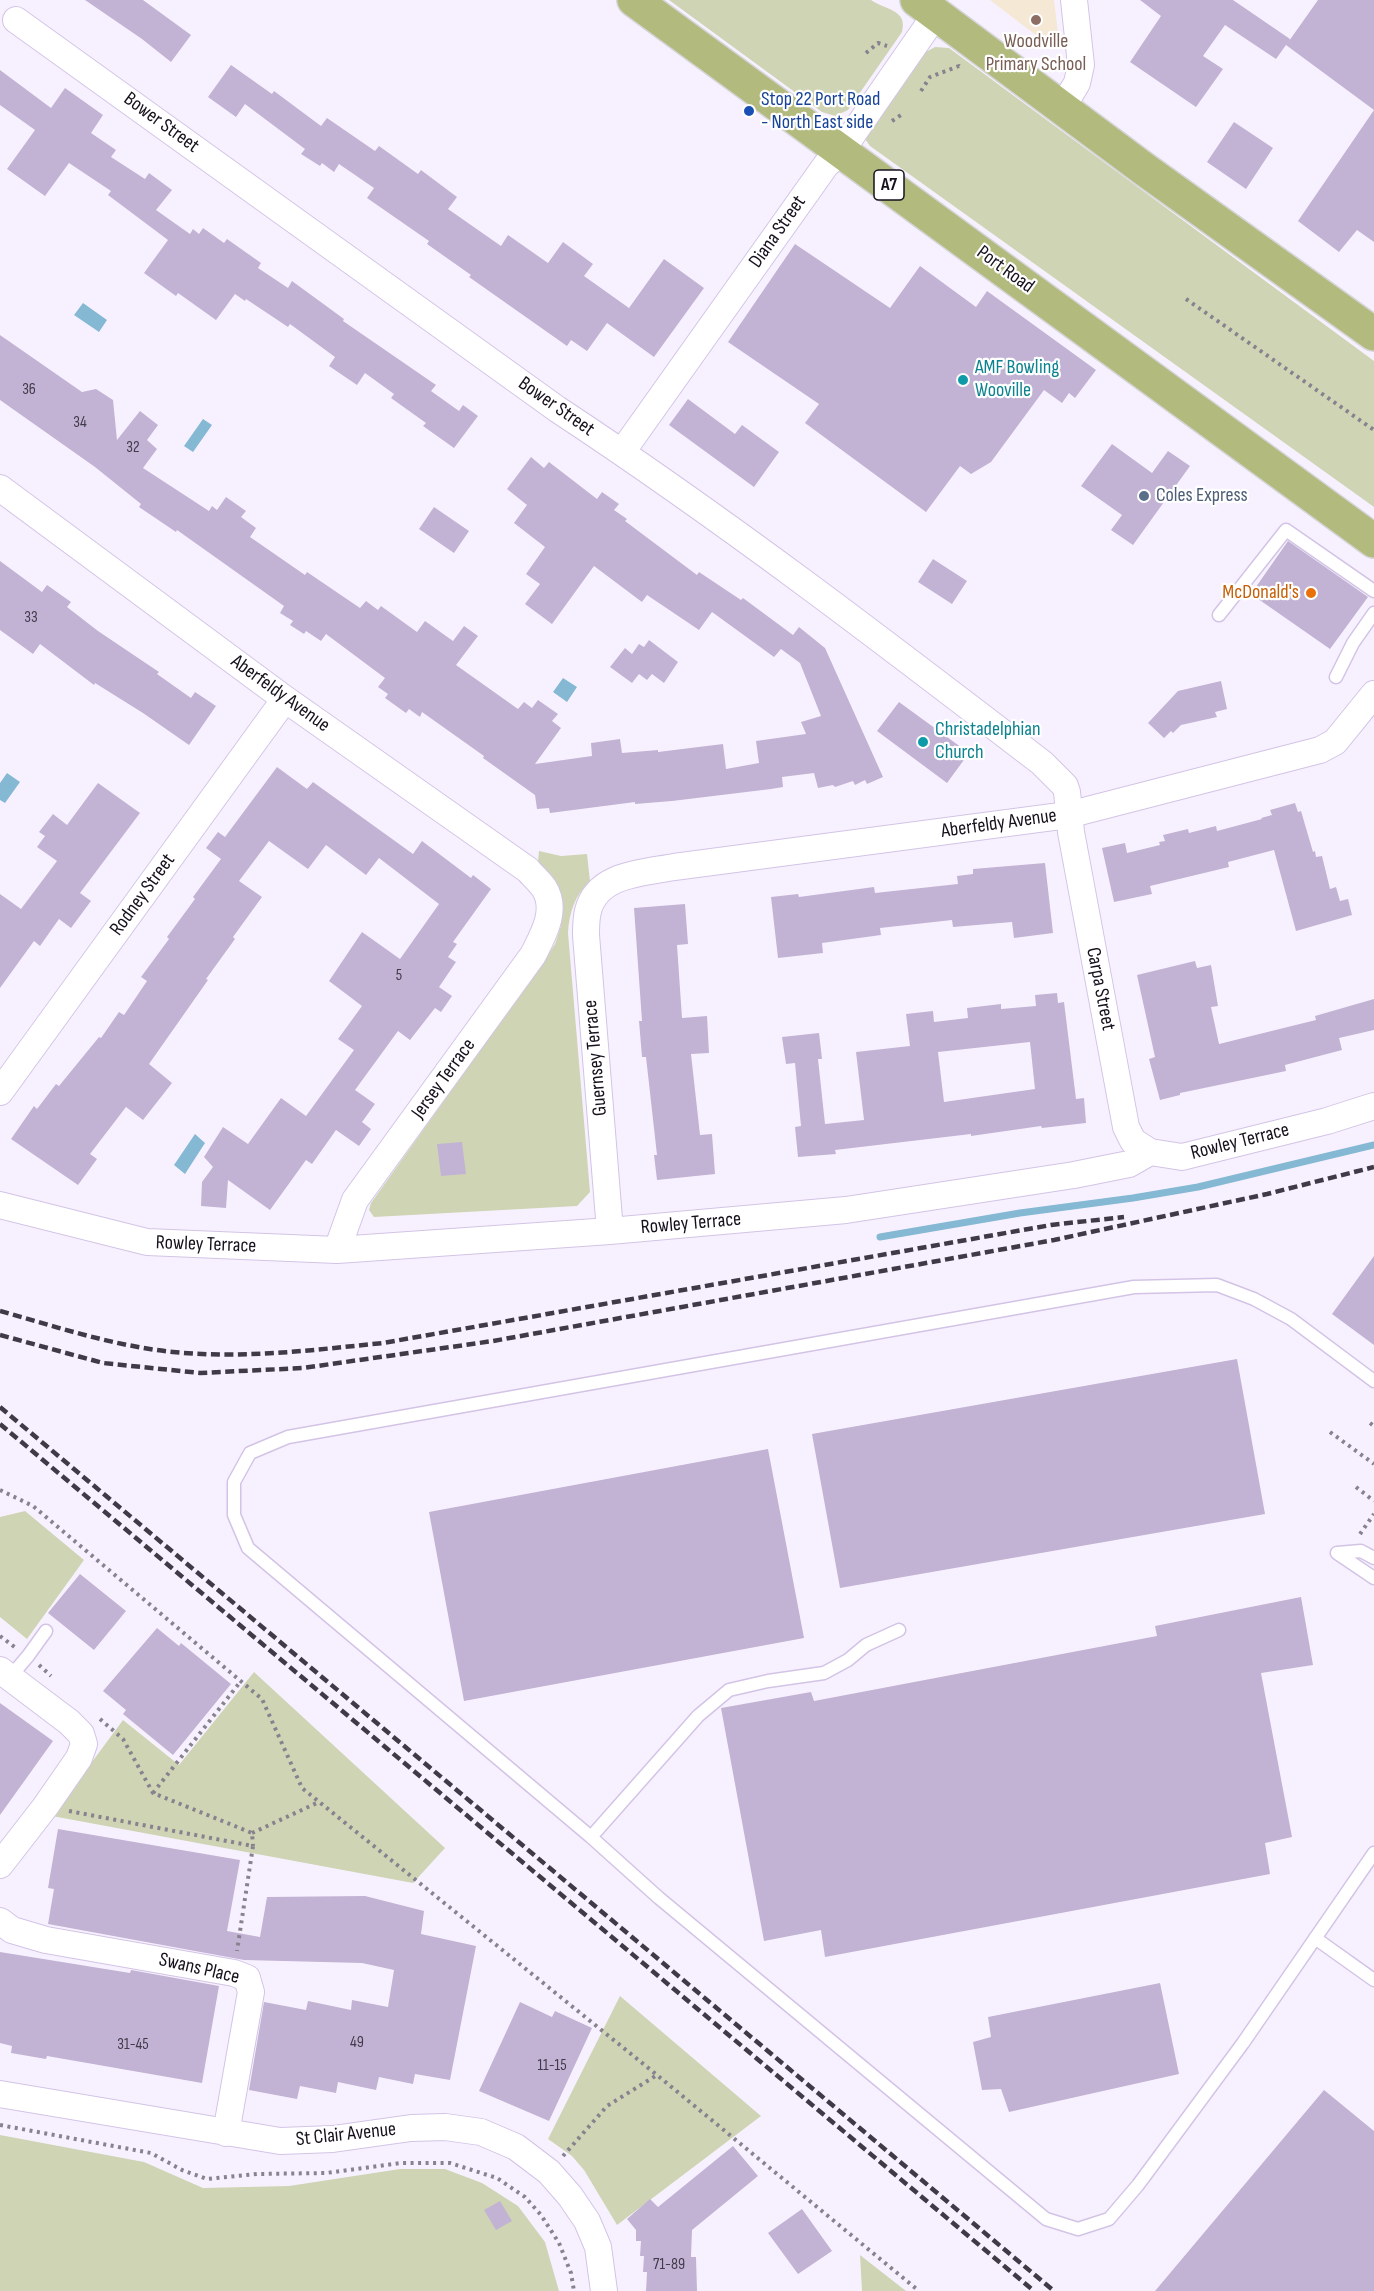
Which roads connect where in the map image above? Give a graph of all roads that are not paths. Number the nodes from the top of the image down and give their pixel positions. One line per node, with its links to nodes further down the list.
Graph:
1 (634, 0): 6 (highway, Port Road / A7)
2 (1074, 0): 5 (street)
3 (927, 7): 5 (highway); 6 (street, Diana Street)
4 (5, 13): 8 (street, Bower Street)
5 (1062, 108): 7 (highway)
6 (841, 151): 8 (street, Diana Street); 10 (highway, Port Road / A7)
7 (1374, 334)
8 (622, 452): 17 (street, Bower Street)
9 (0, 488): 16 (street, Aberfeldy Avenue)
10 (1374, 541)
11 (1374, 591): 13 (lane)
12 (1374, 613): 14 (lane)
13 (1219, 615)
14 (1336, 677)
15 (1373, 690): 17 (street, Aberfeldy Avenue)
16 (285, 699): 19 (street, Aberfeldy Avenue); 20 (street, Rodney Street)
17 (1068, 814): 18 (street, Aberfeldy Avenue); 22 (street, Carpa Street)
18 (600, 888): 24 (street, Guernsey Terrace)
19 (549, 907): 25 (street, Jersey Terrace)
20 (0, 1092)
21 (1374, 1106): 22 (street, Rowley Terrace)
22 (1150, 1152): 24 (street, Rowley Terrace)
23 (0, 1205): 25 (street, Rowley Terrace)
24 (610, 1231): 25 (street, Rowley Terrace)
25 (337, 1250)
26 (1374, 1381): 32 (lane)
27 (1374, 1558): 28 (lane)
28 (1374, 1578)
29 (46, 1630): 31 (lane)
30 (899, 1630): 32 (lane)
31 (5, 1674): 34 (street)
32 (591, 1837): 36 (lane)
33 (1374, 1853): 36 (lane)
34 (0, 1865)
35 (0, 1921): 39 (street, Swans Place)
36 (1315, 1938): 37 (lane)
37 (1374, 1980)
38 (0, 2094): 39 (street, St Clair Avenue)
39 (226, 2133): 40 (street, St Clair Avenue)
40 (604, 2291)

